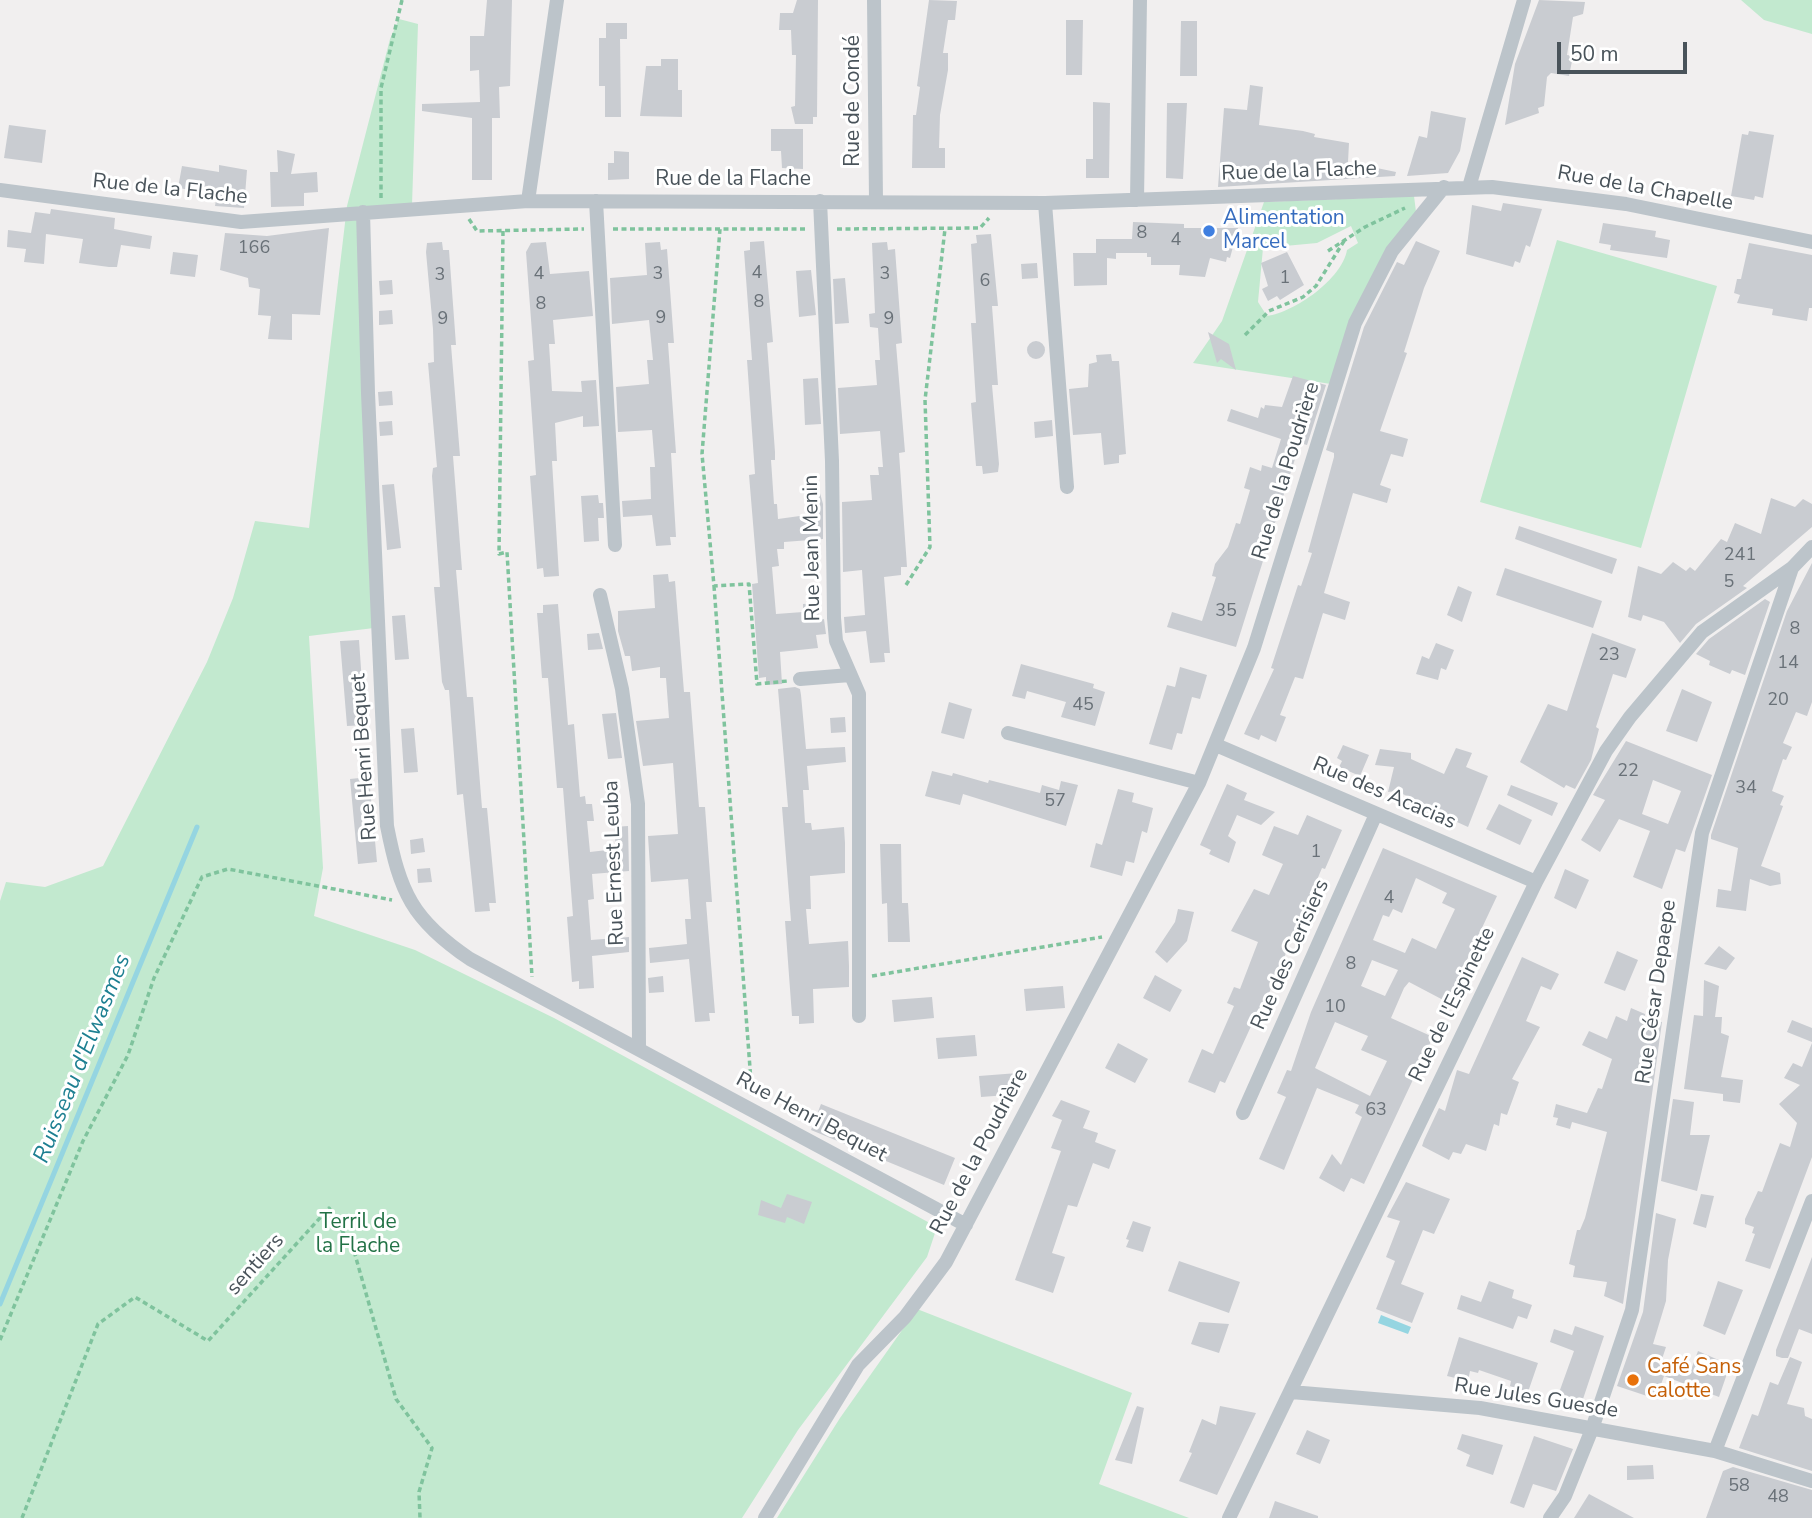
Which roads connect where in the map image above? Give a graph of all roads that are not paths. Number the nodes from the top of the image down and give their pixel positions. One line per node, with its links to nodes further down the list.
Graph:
1 (557, 0): 9 (street)
2 (874, 0): 12 (street, Rue de Condé)
3 (1140, 0): 8 (street)
4 (1524, 0): 6 (street)
5 (1444, 187): 6 (street, Rue de la Flache); 8 (street, Rue de la Flache); 24 (street, Rue de la Poudrière)
6 (1469, 187): 15 (street, Rue de la Chapelle)
7 (0, 190): 14 (street, Rue de la Flache)
8 (1137, 200): 13 (street, Rue de la Flache)
9 (528, 201): 10 (street, Rue de la Flache); 14 (street, Rue de la Flache)
10 (596, 201): 11 (street, Rue de la Flache); 17 (street)
11 (820, 201): 12 (street, Rue de la Flache); 21 (street, Rue Jean Menin)
12 (876, 201): 13 (street, Rue de la Flache)
13 (1045, 203): 16 (street)
14 (363, 212): 29 (street, Rue Henri Bequet)
15 (1812, 242)
16 (1067, 486)
17 (615, 545)
18 (1812, 547): 19 (street)
19 (1792, 568): 27 (street, Rue de l'Espinette); 34 (street, Rue César Depaepe)
20 (600, 595): 29 (street, Rue Ernest Leuba)
21 (850, 675): 22 (street); 28 (street, Rue Jean Menin)
22 (800, 679)
23 (1008, 733): 25 (street)
24 (1216, 745): 25 (street, Rue de la Poudrière); 26 (street, Rue des Acacias)
25 (1199, 783): 32 (street, Rue de la Poudrière)
26 (1376, 814): 27 (street, Rue des Acacias); 30 (street, Rue des Cerisiers)
27 (1536, 882): 33 (street, Rue de l'Espinette)
28 (859, 1016)
29 (639, 1048): 32 (street, Rue Henri Bequet)
30 (1243, 1113)
31 (1812, 1200): 35 (street)
32 (966, 1225): 37 (street, Rue de la Poudrière)
33 (1290, 1392): 34 (street, Rue Jules Guesde); 38 (street, Rue de l'Espinette)
34 (1592, 1429): 35 (street, Rue Jules Guesde); 39 (street, Rue César Depaepe)
35 (1714, 1451): 36 (street, Rue Jules Guesde)
36 (1812, 1481)
37 (765, 1518)
38 (1229, 1518)
39 (1550, 1518)

